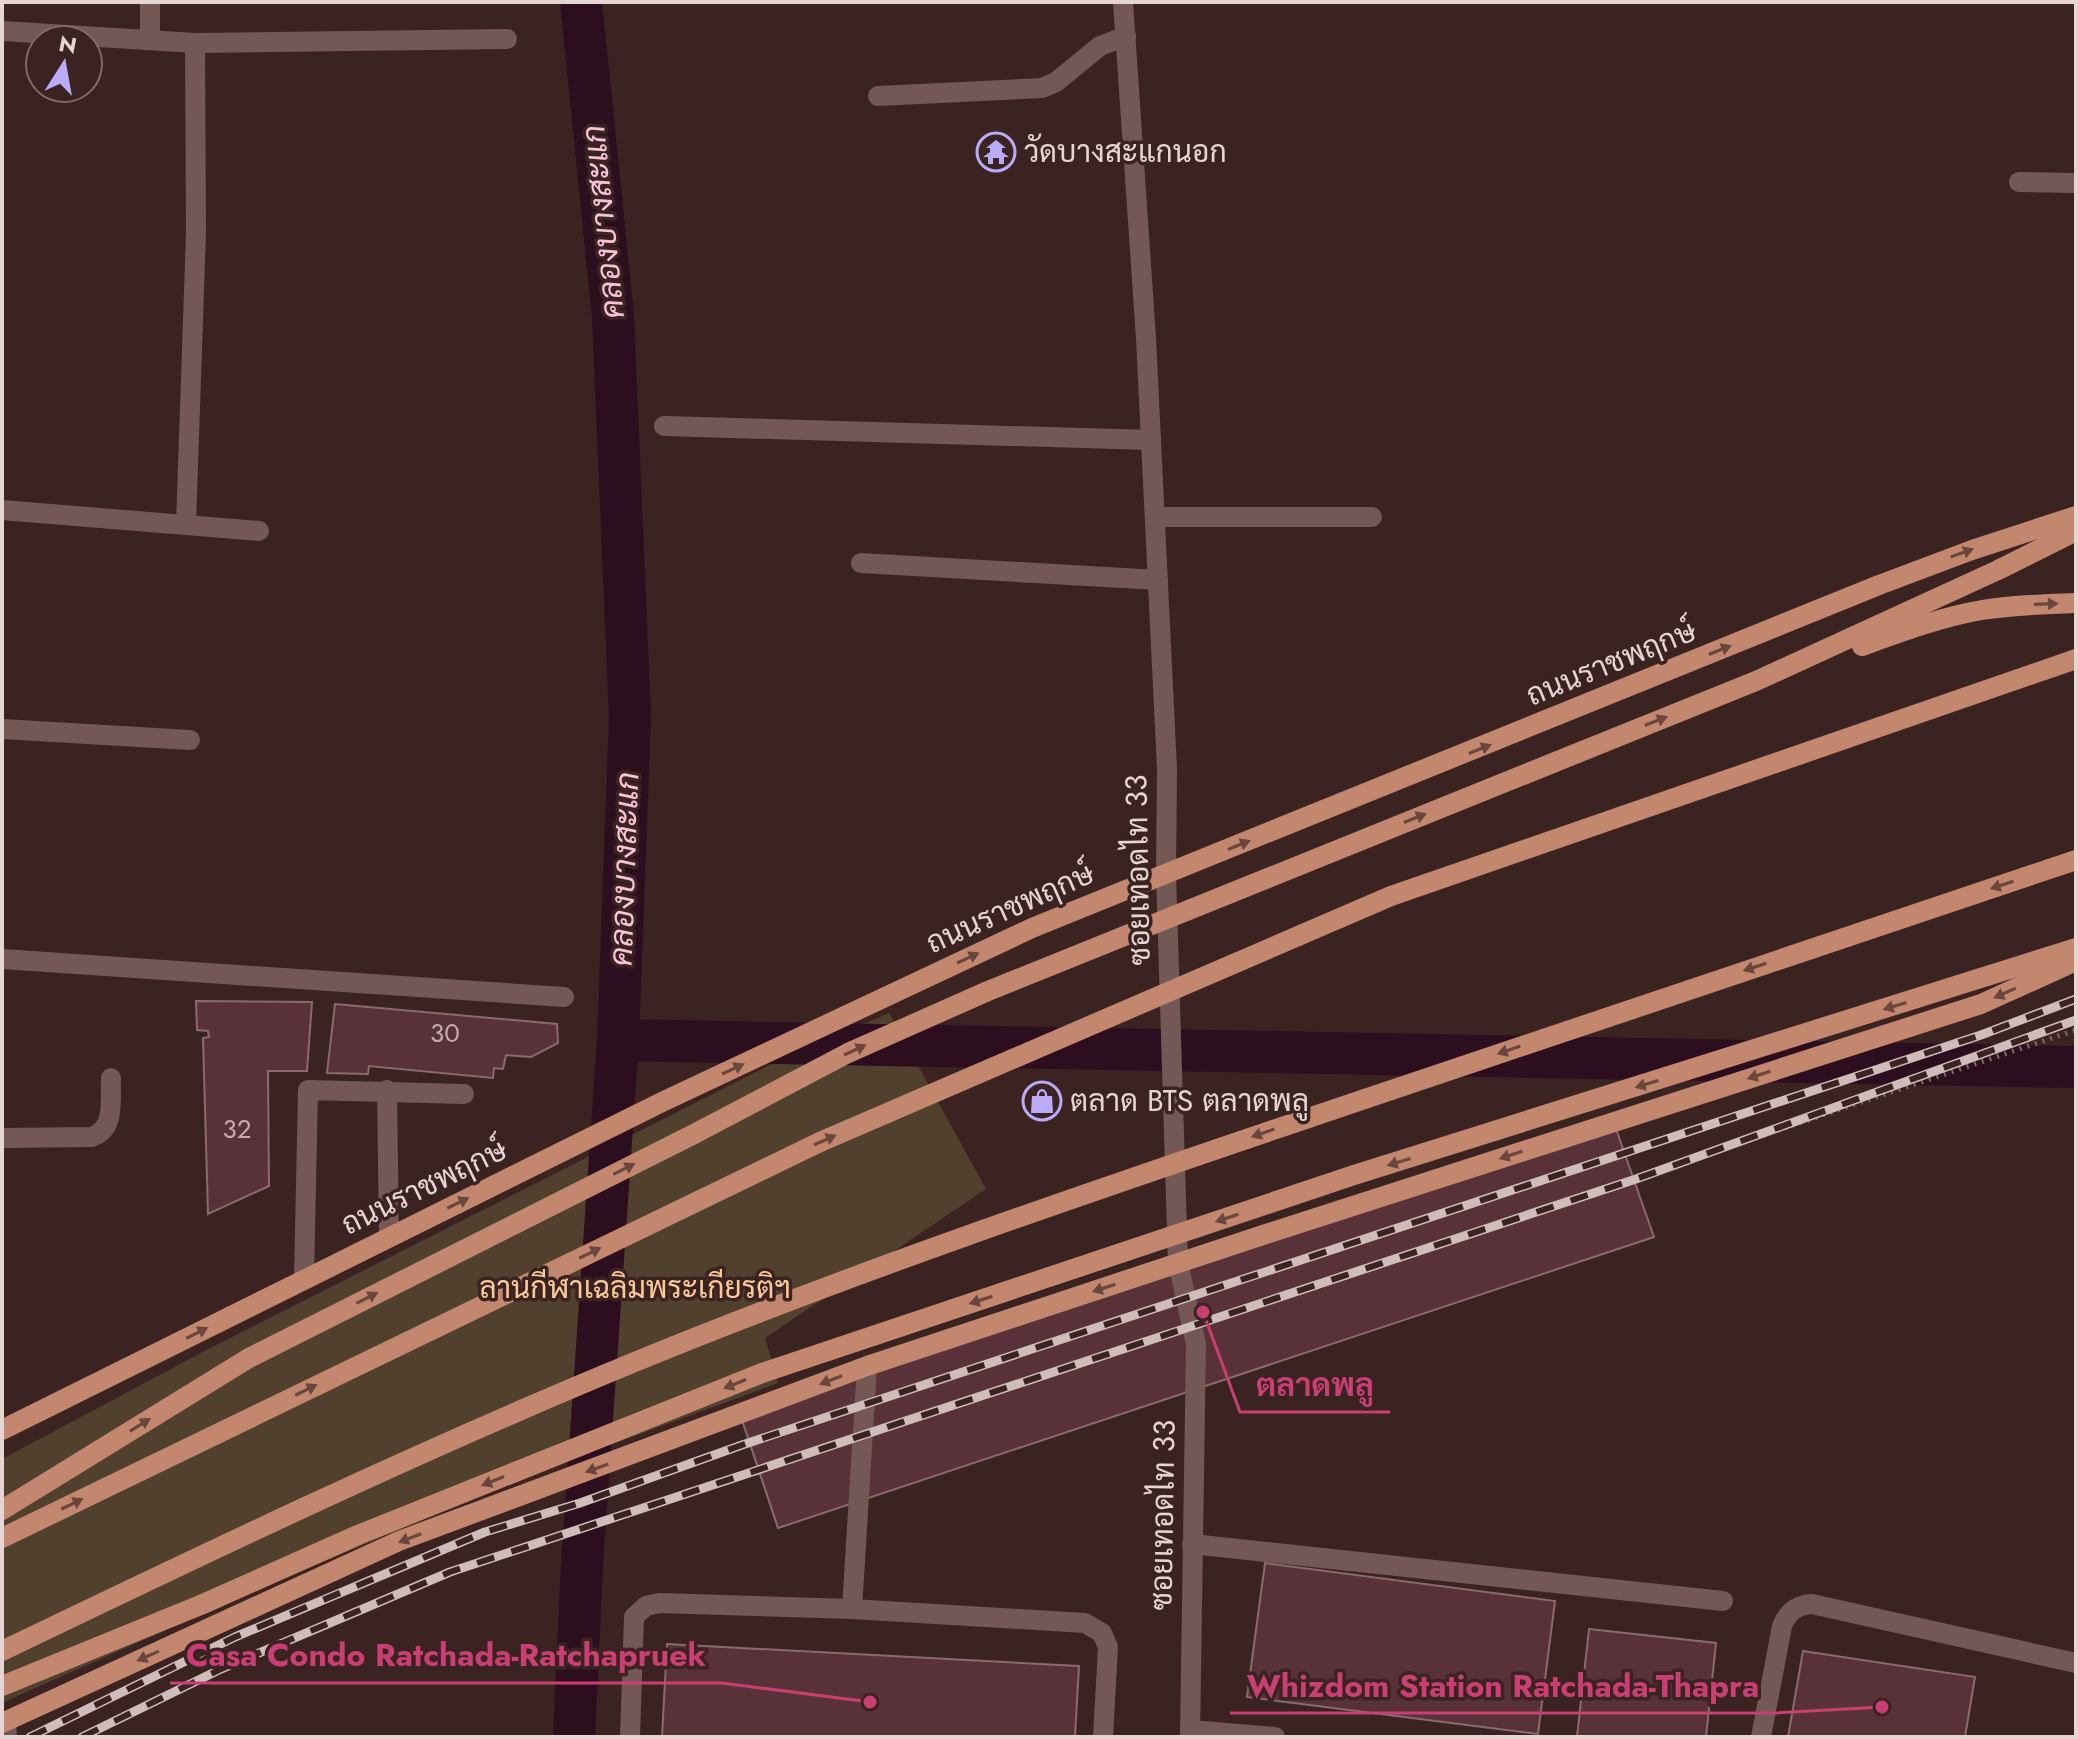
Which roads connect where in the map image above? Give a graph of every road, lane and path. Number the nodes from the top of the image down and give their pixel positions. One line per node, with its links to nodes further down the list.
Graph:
1 (150, 2): 6 (street)
2 (1123, 2): 4 (street, ซอยเทอดไท 33)
3 (2, 31): 6 (street)
4 (1126, 36): 8 (street); 12 (street, ซอยเทอดไท 33)
5 (507, 39): 7 (street)
6 (150, 40): 7 (street)
7 (195, 43): 17 (street)
8 (878, 96)
9 (2019, 182): 10 (street)
10 (2076, 183)
11 (664, 426): 12 (street)
12 (1151, 440): 15 (street, ซอยเทอดไท 33)
13 (2, 510): 17 (street)
14 (2076, 516): 28 (main road, ถนนราชพฤกษ์, one-way to 14)
15 (1155, 517): 16 (street); 21 (street, ซอยเทอดไท 33)
16 (1372, 517)
17 (186, 524): 18 (street)
18 (259, 531)
19 (2076, 531): 24 (main road)
20 (861, 563): 21 (street)
21 (1158, 580): 28 (street, ซอยเทอดไท 33)
22 (2076, 603): 24 (main road, one-way to 22)
23 (2076, 659): 45 (main road, one-way to 23)
24 (1756, 681): 44 (main road, one-way to 24)
25 (2, 729): 26 (street)
26 (190, 740)
27 (2076, 860): 49 (main road, one-way to 49)
28 (1166, 874): 39 (main road, ถนนราชพฤกษ์, one-way to 28); 40 (street, ซอยเทอดไท 33)
29 (2076, 948): 51 (main road, one-way to 51)
30 (2, 959): 32 (street)
31 (2076, 961): 40 (main road, one-way to 40)
32 (564, 997)
33 (2076, 1030): 38 (path)
34 (111, 1078): 37 (street)
35 (387, 1090): 36 (street); 39 (street); 41 (street)
36 (464, 1094)
37 (2, 1138)
38 (1633, 1179)
39 (389, 1237): 41 (main road, ถนนราชพฤกษ์)
40 (1178, 1263): 42 (main road, one-way to 42); 46 (street, ซอยเทอดไท 33)
41 (304, 1279): 43 (main road, ถนนราชพฤกษ์, one-way to 41)
42 (867, 1366): 48 (street); 52 (main road, one-way to 52)
43 (2, 1430)
44 (2, 1510)
45 (2, 1538)
46 (1192, 1544): 47 (street); 53 (street, ซอยเทอดไท 33)
47 (1723, 1601)
48 (852, 1609): 54 (street); 55 (street)
49 (2, 1651)
50 (2076, 1663): 57 (street)
51 (2, 1686)
52 (5, 1727)
53 (1190, 1733): 56 (street)
54 (630, 1737)
55 (1103, 1737)
56 (1275, 1737)
57 (1761, 1737)

